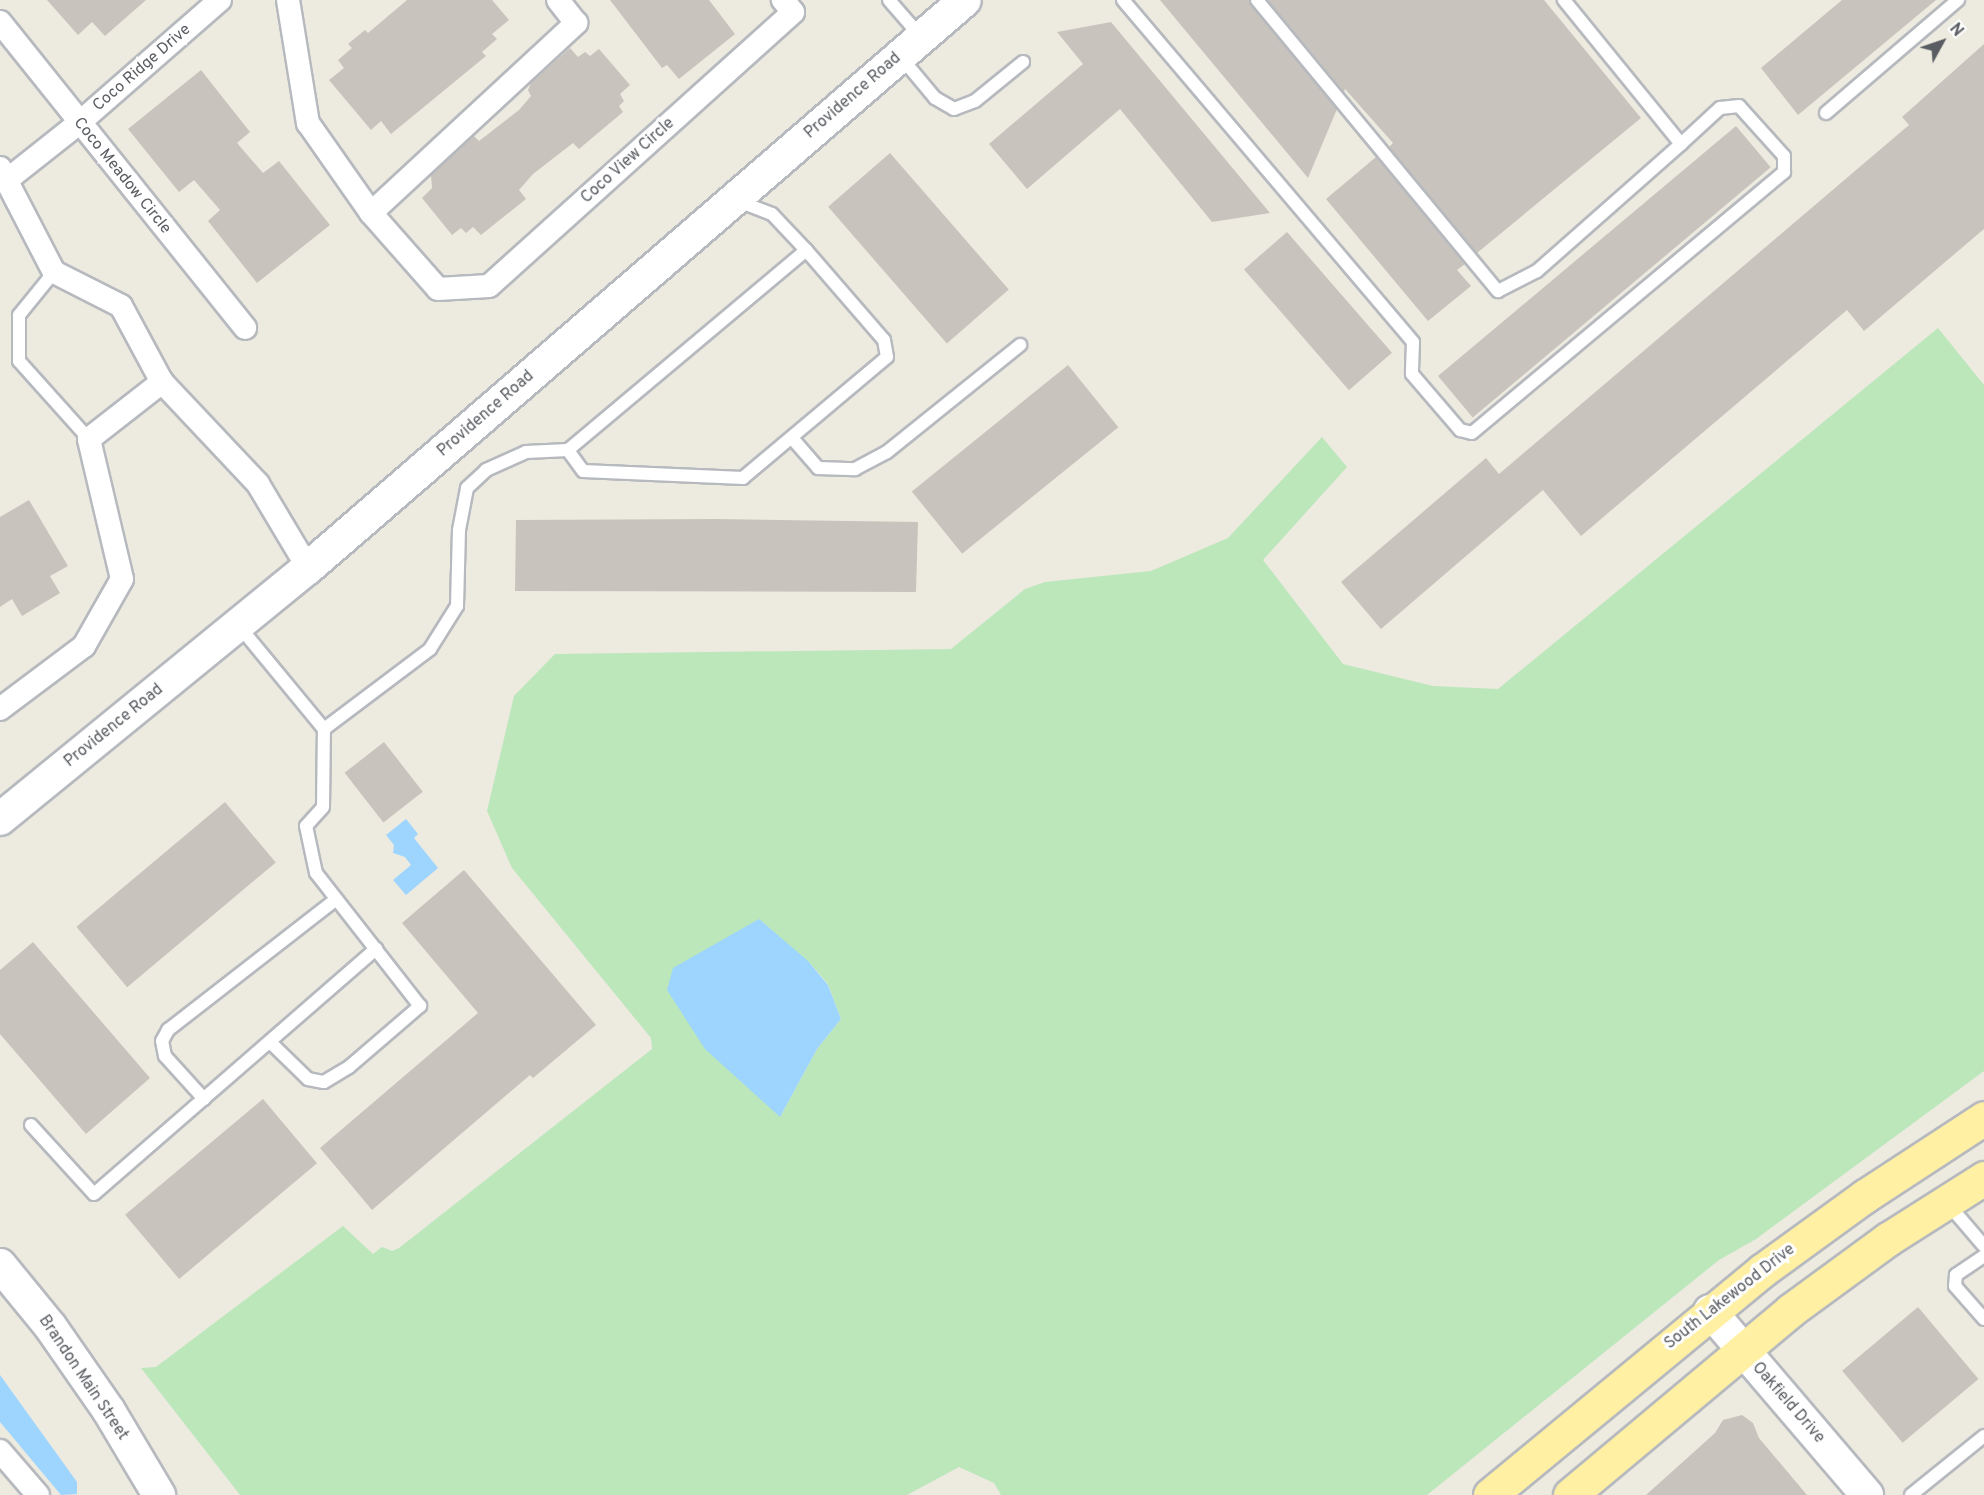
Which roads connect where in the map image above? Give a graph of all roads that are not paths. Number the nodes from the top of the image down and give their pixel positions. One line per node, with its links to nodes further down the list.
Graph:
1 (220, 0): 15 (street, Coco Ridge Drive)
2 (288, 0): 19 (street)
3 (558, 0): 19 (street)
4 (783, 0): 19 (street, Coco View Circle)
5 (889, 0): 12 (lane)
6 (965, 0): 12 (street, Providence Road)
7 (1123, 0): 16 (lane)
8 (1257, 0): 16 (lane)
9 (1564, 0): 16 (lane)
10 (1958, 0): 14 (lane)
11 (0, 22): 15 (street, Coco Meadow Circle)
12 (910, 46): 13 (lane); 18 (street, Providence Road)
13 (1023, 62)
14 (1826, 113)
15 (79, 123): 17 (street, Coco Ridge Drive); 22 (street, Coco Meadow Circle)
16 (1681, 144)
17 (3, 174): 21 (street)
18 (734, 199): 20 (lane); 28 (street, Providence Road)
19 (371, 213)
20 (807, 250): 25 (lane); 27 (lane)
21 (54, 272): 24 (street); 26 (lane)
22 (245, 328)
23 (1020, 345): 25 (lane)
24 (162, 382): 26 (street); 28 (street)
25 (792, 438): 27 (lane)
26 (88, 439): 30 (street)
27 (568, 450): 31 (lane)
28 (308, 568): 29 (street, Providence Road)
29 (238, 625): 31 (lane); 32 (street, Providence Road)
30 (0, 709)
31 (324, 729): 33 (lane)
32 (0, 819)
33 (336, 899): 34 (lane); 36 (lane)
34 (376, 949): 35 (lane); 35 (lane)
35 (270, 1042): 36 (lane)
36 (204, 1099): 38 (lane)
37 (1984, 1118): 44 (main road, South Lakewood Drive)
38 (32, 1125)
39 (1984, 1178): 40 (main road)
40 (1947, 1203): 41 (lane); 46 (main road)
41 (1984, 1246)
42 (1984, 1256): 45 (lane)
43 (0, 1265): 50 (street, Brandon Main Street)
44 (1710, 1311): 46 (street, Oakfield Drive); 51 (main road, South Lakewood Drive)
45 (1984, 1319)
46 (1742, 1350): 52 (main road); 53 (street, Oakfield Drive)
47 (1984, 1436): 54 (lane)
48 (0, 1450): 49 (street)
49 (38, 1495)
50 (159, 1495)
51 (1490, 1495)
52 (1570, 1495)
53 (1867, 1495)
54 (1911, 1495)

